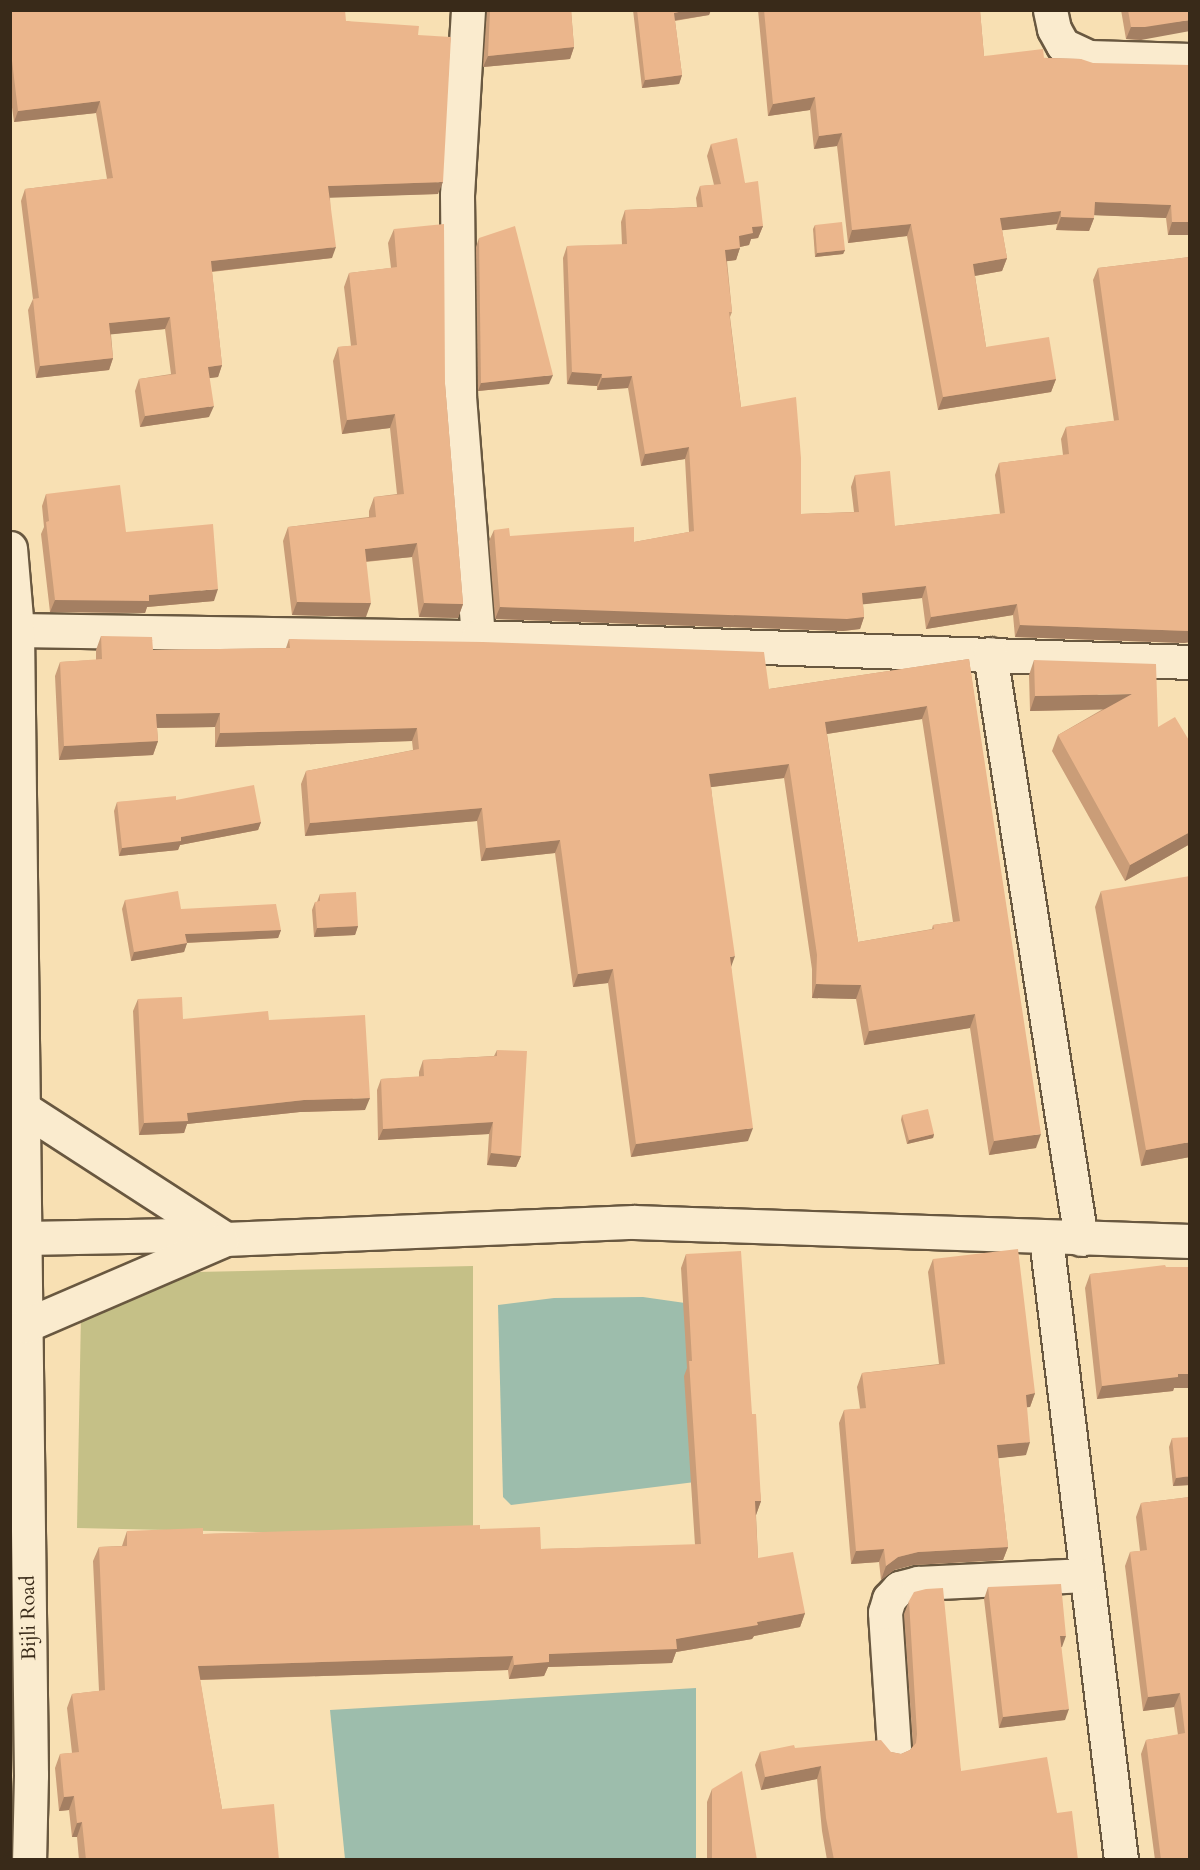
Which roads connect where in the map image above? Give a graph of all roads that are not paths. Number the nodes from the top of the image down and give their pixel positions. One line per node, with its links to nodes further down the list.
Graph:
1 (468, 10): 6 (street)
2 (1050, 10): 3 (street)
3 (1190, 60)
4 (10, 548): 5 (street, Bijli Road)
5 (14, 630): 6 (street); 9 (street, Bijli Road)
6 (478, 637): 7 (street)
7 (990, 654): 8 (street); 13 (street)
8 (1190, 662)
9 (23, 1108): 10 (street, Bijli Road); 12 (street)
10 (25, 1238): 12 (street); 15 (street, Bijli Road)
11 (1046, 1238): 12 (street); 13 (street); 16 (street)
12 (225, 1239): 15 (street)
13 (1082, 1239): 14 (street)
14 (1190, 1241)
15 (24, 1326): 18 (street, Bijli Road)
16 (1086, 1575): 17 (street); 20 (street)
17 (894, 1748)
18 (21, 1776): 19 (street, Bijli Road)
19 (29, 1860)
20 (1121, 1860)

